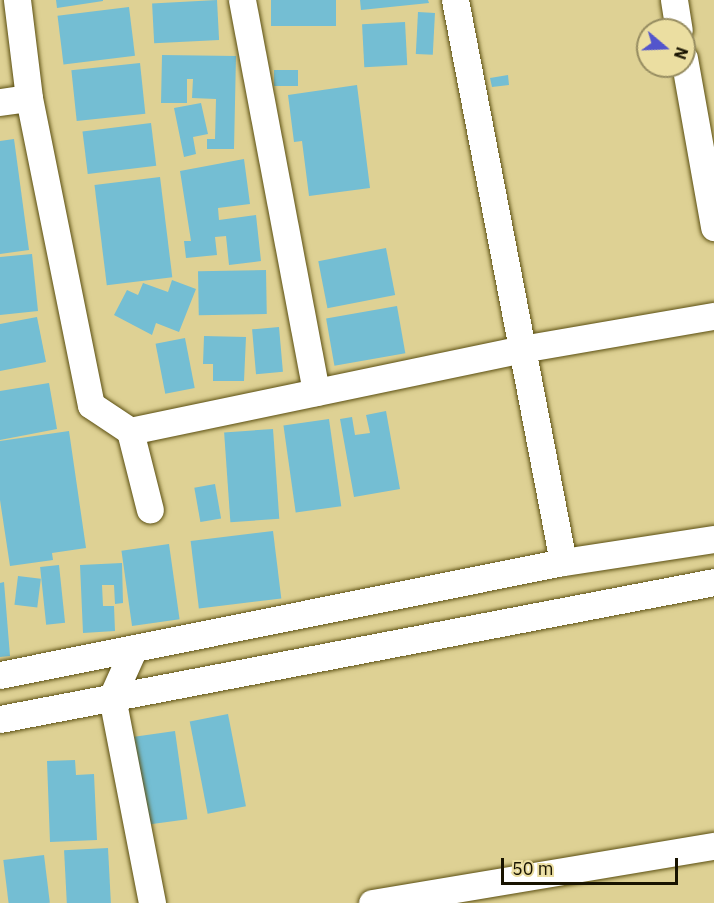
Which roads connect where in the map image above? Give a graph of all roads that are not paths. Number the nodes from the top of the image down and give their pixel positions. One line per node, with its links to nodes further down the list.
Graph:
1 (17, 0): 7 (street)
2 (242, 0): 12 (street)
3 (455, 0): 11 (street)
4 (674, 0): 5 (street)
5 (677, 18)
6 (688, 78): 9 (street)
7 (28, 98): 8 (street); 13 (street)
8 (0, 102)
9 (714, 227)
10 (714, 316): 11 (street)
11 (522, 349): 12 (street); 16 (street)
12 (316, 392): 13 (street)
13 (130, 431): 14 (street)
14 (150, 510)
15 (714, 539): 16 (street)
16 (563, 562): 18 (street)
17 (714, 582): 20 (street)
18 (134, 648): 19 (street); 20 (street)
19 (0, 675)
20 (112, 697): 21 (street); 24 (street)
21 (0, 719)
22 (714, 846): 23 (street)
23 (475, 895): 25 (street)
24 (152, 903)
25 (372, 903)

